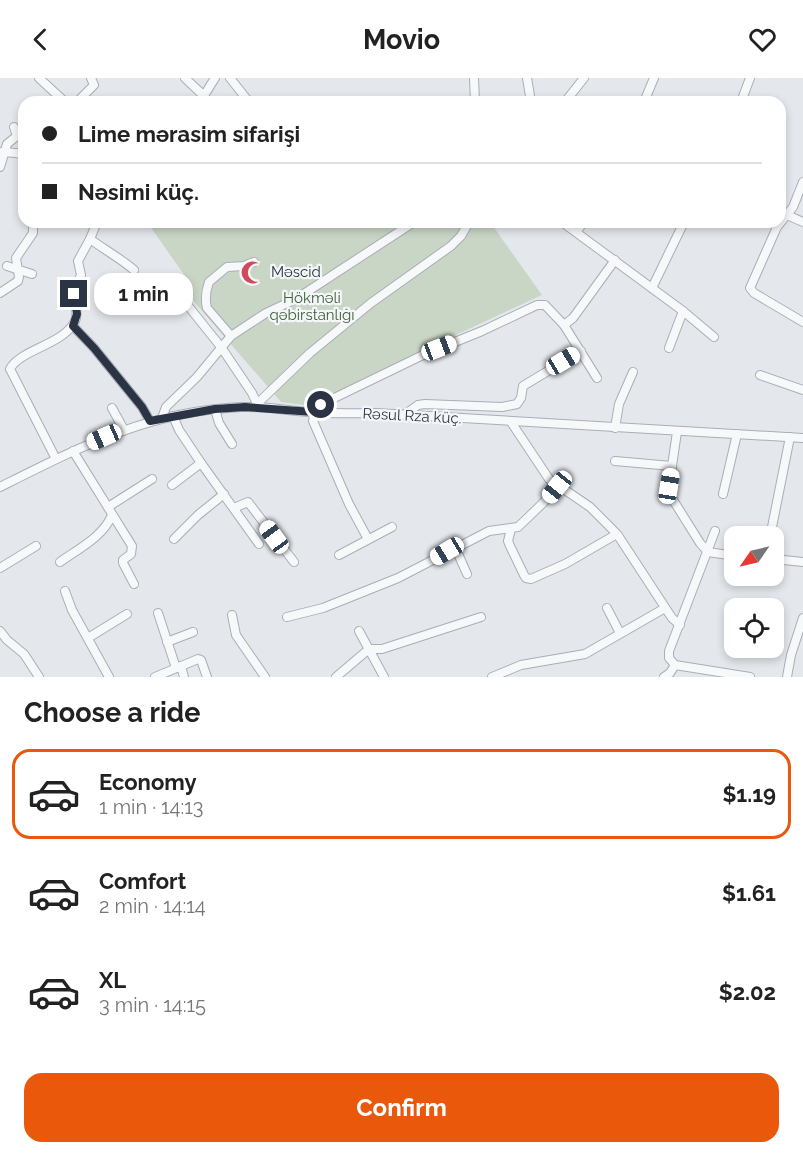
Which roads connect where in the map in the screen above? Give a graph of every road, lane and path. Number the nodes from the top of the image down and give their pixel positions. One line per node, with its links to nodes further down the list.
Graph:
1 (39, 78): 11 (street)
2 (91, 78): 12 (street)
3 (185, 78): 13 (street)
4 (215, 78): 14 (street)
5 (230, 78): 15 (street)
6 (474, 78): 16 (street)
7 (527, 78): 17 (street)
8 (584, 78): 18 (street)
9 (654, 78): 19 (street)
10 (750, 78): 20 (street)
11 (58, 96)
12 (83, 96)
13 (200, 96)
14 (204, 96)
15 (244, 96)
16 (475, 96)
17 (530, 96)
18 (570, 96)
19 (646, 96)
20 (743, 96)
21 (14, 127): 22 (street)
22 (2, 152): 23 (street); 24 (street)
23 (18, 154)
24 (0, 167)
25 (803, 182): 26 (street)
26 (786, 211)
27 (786, 214): 28 (street)
28 (803, 222)
29 (33, 228): 42 (street)
30 (95, 228): 38 (street)
31 (405, 228): 52 (street)
32 (465, 228): 61 (street)
33 (570, 228): 37 (street)
34 (579, 228): 37 (street)
35 (681, 228): 45 (street)
36 (777, 228): 49 (street)
37 (576, 232): 39 (street)
38 (90, 239): 43 (street); 51 (street)
39 (615, 260): 45 (street); 50 (street)
40 (254, 262): 52 (street)
41 (7, 266): 42 (street)
42 (18, 269): 44 (street); 47 (street)
43 (134, 270)
44 (32, 274)
45 (652, 288): 48 (street)
46 (177, 291): 54 (street)
47 (0, 293)
48 (683, 311): 53 (street); 55 (street)
49 (803, 322)
50 (564, 325): 56 (street); 64 (street)
51 (73, 326): 68 (street); 78 (street)
52 (231, 336): 54 (street)
53 (714, 338)
54 (221, 347): 61 (street); 67 (street)
55 (669, 348)
56 (581, 351): 59 (street); 65 (street)
57 (633, 372): 70 (street)
58 (760, 375): 60 (street)
59 (597, 378)
60 (803, 390)
61 (258, 405): 63 (street, Rəsul Rza küç.); 64 (street, Rəsul Rza küç.)
62 (112, 408): 71 (street)
63 (215, 409): 66 (street, Rəsul Rza küç.); 76 (street)
64 (313, 412): 65 (street, Rəsul Rza küç.); 97 (street)
65 (404, 415): 69 (street, Rəsul Rza küç.)
66 (173, 416): 67 (street, Rəsul Rza küç.); 80 (street)
67 (162, 418): 68 (street, Rəsul Rza küç.)
68 (150, 421): 71 (street, Rəsul Rza küç.)
69 (510, 422): 70 (street, Rəsul Rza küç.); 85 (street)
70 (615, 428): 72 (street, Rəsul Rza küç.)
71 (124, 430): 77 (street, Rəsul Rza küç.)
72 (677, 432): 73 (street, Rəsul Rza küç.); 81 (street)
73 (737, 434): 74 (street, Rəsul Rza küç.); 87 (street)
74 (790, 437): 75 (street, Rəsul Rza küç.); 91 (street)
75 (803, 438)
76 (232, 444)
77 (73, 451): 78 (street, Rəsul Rza küç.); 88 (street)
78 (56, 459): 84 (street, Rəsul Rza küç.)
79 (615, 461): 81 (street)
80 (201, 463): 83 (street); 86 (street)
81 (672, 466): 101 (street)
82 (152, 479): 88 (street)
83 (172, 485)
84 (0, 487)
85 (557, 487): 93 (street); 95 (street)
86 (224, 494): 89 (street); 96 (street)
87 (723, 494)
88 (108, 507): 90 (street)
89 (234, 508): 98 (street); 106 (street)
90 (112, 515): 105 (street); 110 (street)
91 (772, 526)
92 (392, 527): 97 (street)
93 (511, 529): 95 (street); 100 (street)
94 (715, 531): 101 (street)
95 (617, 534): 113 (street)
96 (174, 539)
97 (368, 539): 103 (street)
98 (259, 544)
99 (36, 546): 108 (street)
100 (455, 547): 109 (street); 117 (street)
101 (708, 552): 102 (street); 120 (street)
102 (724, 554)
103 (339, 555)
104 (784, 560): 107 (street)
105 (60, 562)
106 (294, 562)
107 (803, 562)
108 (0, 568)
109 (467, 574)
110 (134, 584)
111 (64, 591): 125 (street)
112 (607, 608): 124 (street)
113 (665, 608): 120 (street); 124 (street)
114 (158, 613): 126 (street)
115 (127, 614): 125 (street)
116 (232, 615): 137 (street)
117 (287, 617)
118 (481, 617): 127 (street)
119 (803, 618): 143 (street)
120 (680, 625): 128 (street)
121 (0, 631): 132 (street)
122 (359, 631): 127 (street)
123 (193, 632): 126 (street)
124 (620, 633): 130 (street)
125 (88, 638): 133 (street)
126 (167, 642): 129 (street)
127 (369, 649): 138 (street); 139 (street)
128 (675, 665): 131 (street); 141 (street)
129 (178, 667): 134 (street); 135 (street); 136 (street)
130 (512, 673): 140 (street)
131 (701, 673): 142 (street)
132 (39, 677)
133 (109, 677)
134 (155, 677)
135 (184, 677)
136 (207, 677)
137 (265, 677)
138 (336, 677)
139 (384, 677)
140 (492, 677)
141 (664, 677)
142 (750, 677)
143 (787, 677)

